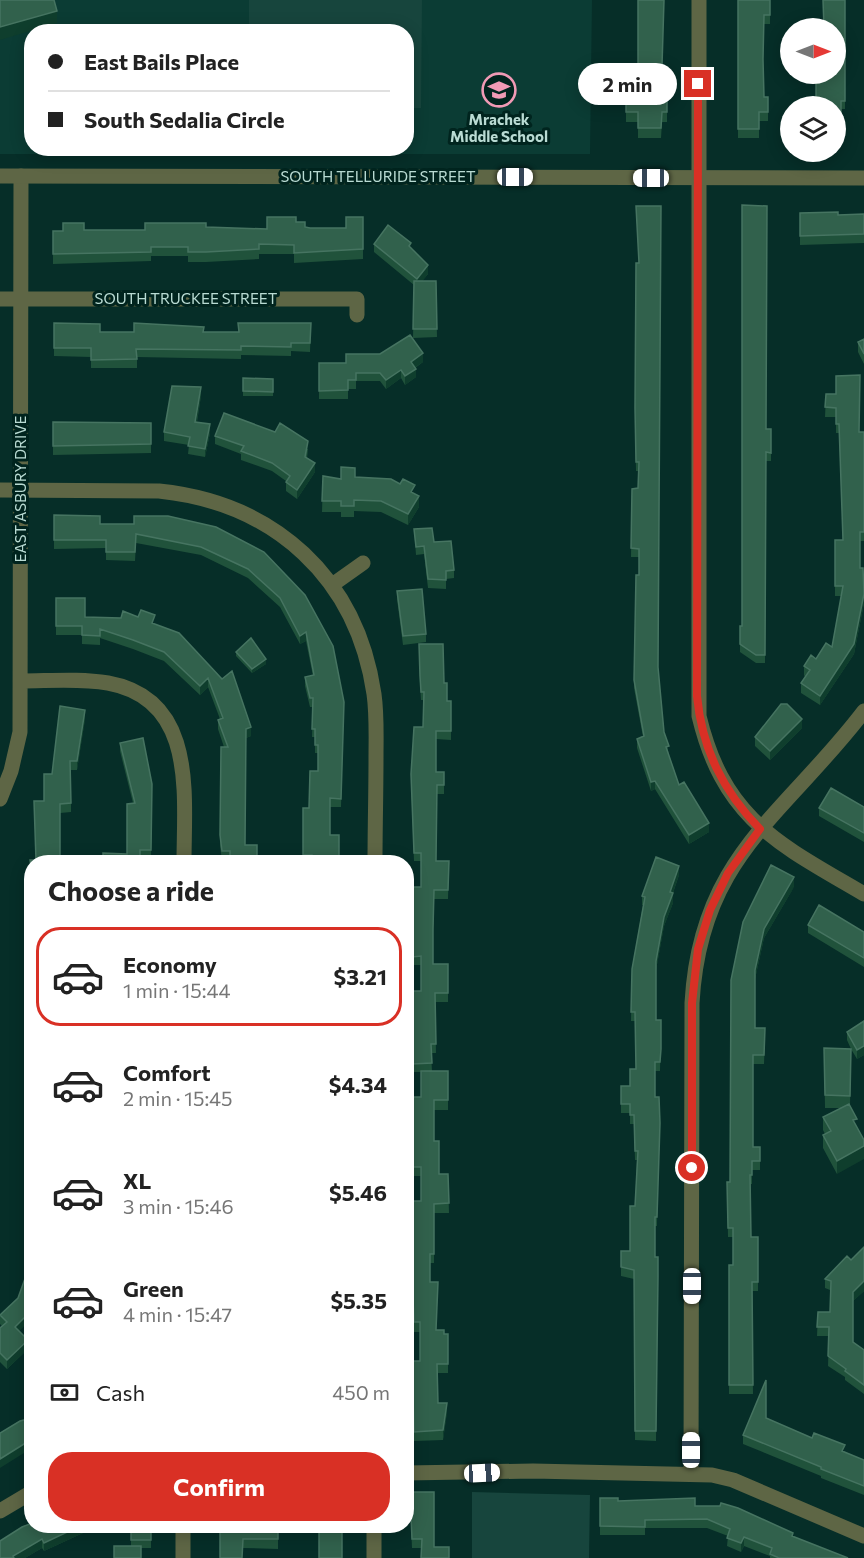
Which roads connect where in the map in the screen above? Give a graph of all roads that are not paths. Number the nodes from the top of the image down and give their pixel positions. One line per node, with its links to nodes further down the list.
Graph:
1 (699, 0): 4 (street)
2 (0, 176): 3 (street, SOUTH TELLURIDE STREET)
3 (21, 177): 4 (street, SOUTH TELLURIDE STREET); 7 (street, EAST ASBURY DRIVE)
4 (698, 178): 5 (street, SOUTH TELLURIDE STREET); 16 (street)
5 (864, 178)
6 (0, 299): 7 (street, SOUTH TRUCKEE STREET)
7 (21, 299): 8 (street, SOUTH TRUCKEE STREET); 10 (street, EAST ASBURY DRIVE)
8 (357, 315)
9 (0, 490): 10 (street)
10 (21, 490): 12 (street); 13 (street, EAST ASBURY DRIVE)
11 (363, 563): 12 (street)
12 (332, 585): 18 (street)
13 (20, 681): 15 (street, EAST ASBURY DRIVE); 17 (street)
14 (864, 711): 16 (street)
15 (0, 799)
16 (760, 829): 19 (street); 21 (street)
17 (184, 855)
18 (375, 855)
19 (864, 894)
20 (414, 1473): 21 (street)
21 (691, 1474): 26 (street)
22 (24, 1497): 23 (street)
23 (0, 1511)
24 (183, 1533): 27 (street)
25 (374, 1533): 28 (street)
26 (864, 1536)
27 (183, 1558)
28 (374, 1558)

